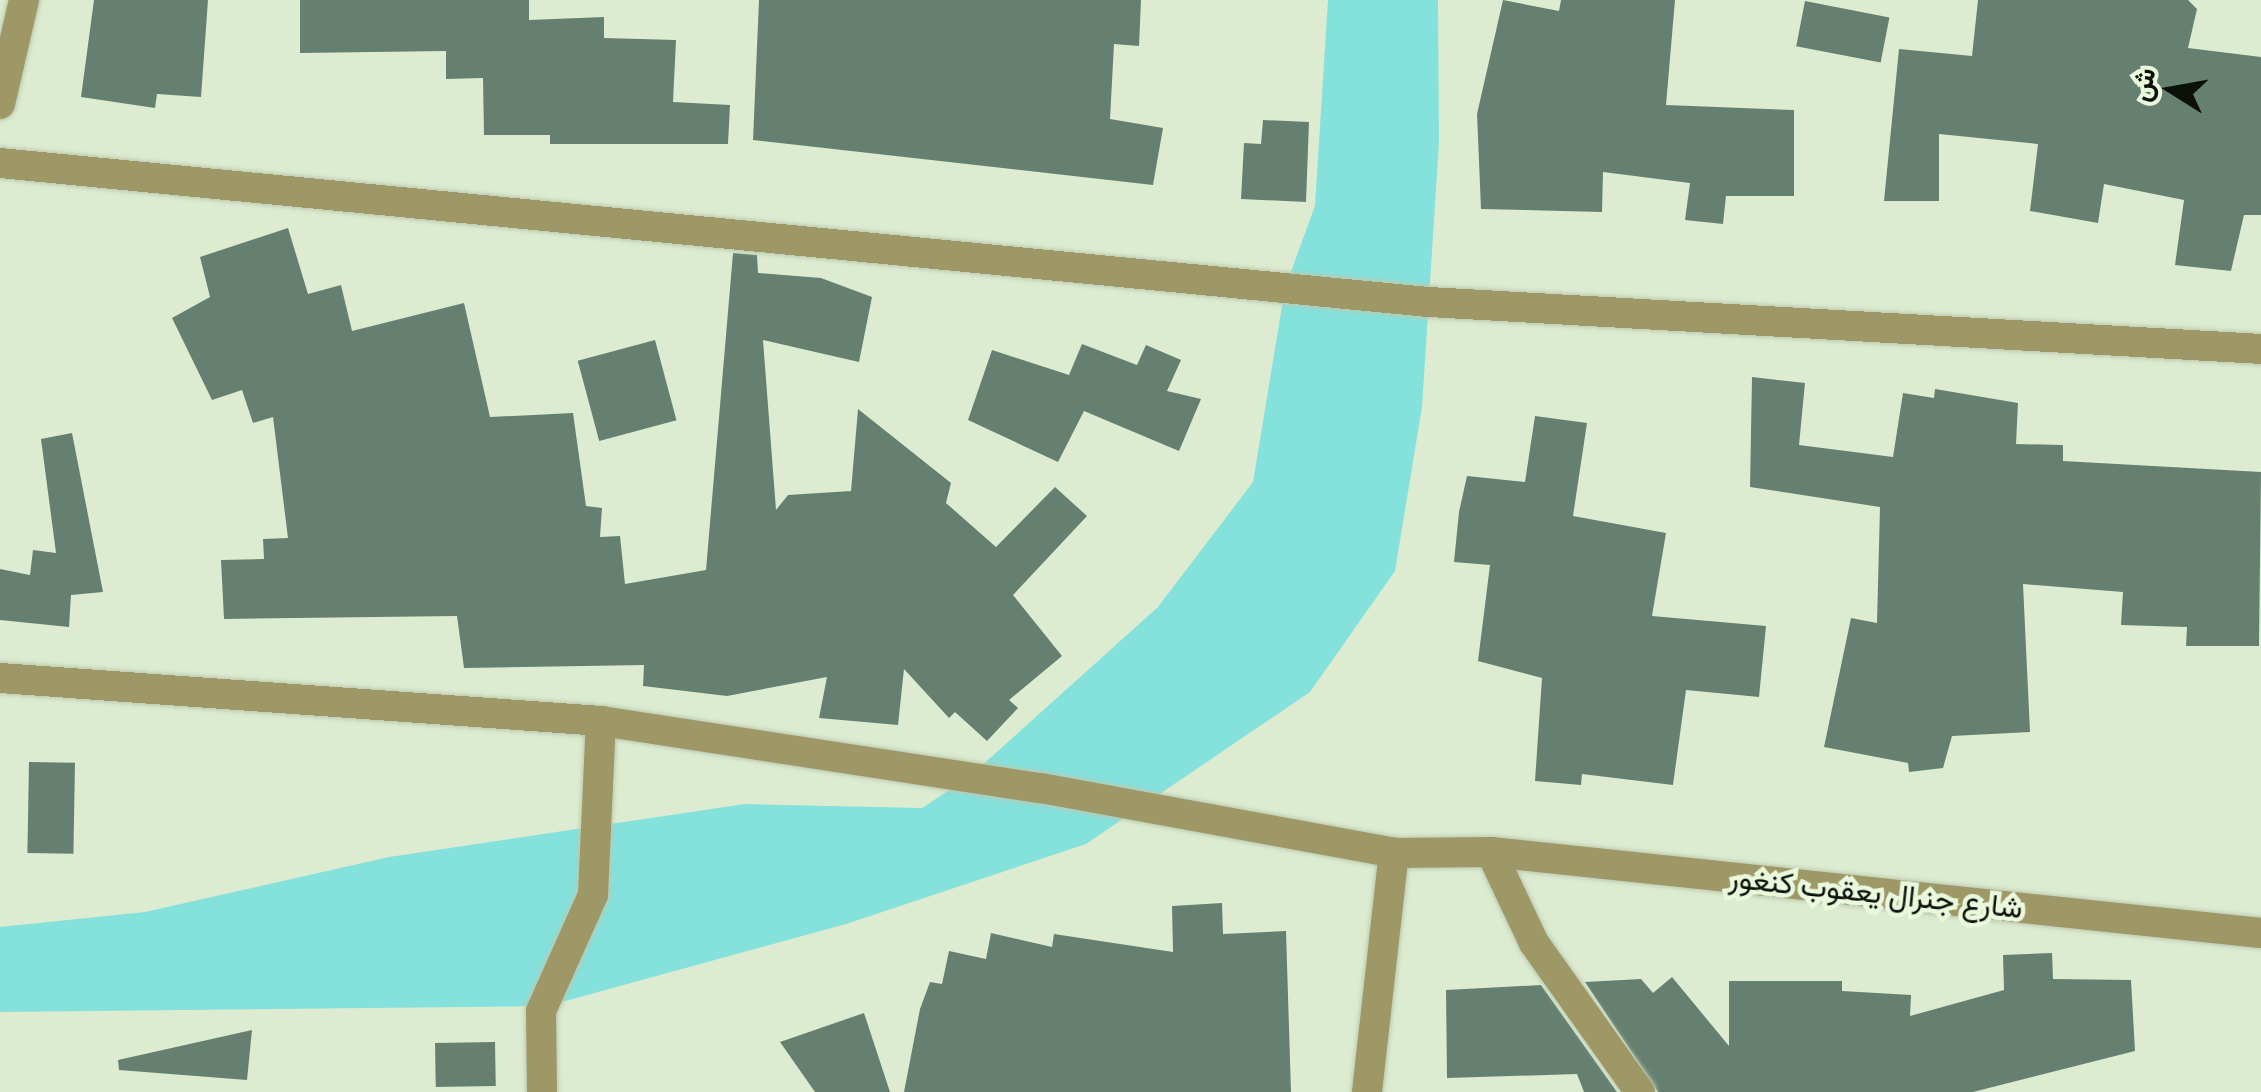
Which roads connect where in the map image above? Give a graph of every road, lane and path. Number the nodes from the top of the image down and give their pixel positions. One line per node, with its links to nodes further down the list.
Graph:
1 (24, 0): 2 (street)
2 (0, 104)
3 (0, 163): 4 (street)
4 (2261, 349)
5 (0, 678): 6 (street, شارع جنرال يعقوب كنغور)
6 (601, 722): 8 (street, شارع جنرال يعقوب كنغور); 10 (street)
7 (1492, 852): 8 (street, شارع جنرال يعقوب كنغور); 9 (street, شارع جنرال يعقوب كنغور); 12 (street)
8 (1394, 854): 11 (street)
9 (2261, 933)
10 (542, 1092)
11 (1367, 1092)
12 (1640, 1092)

